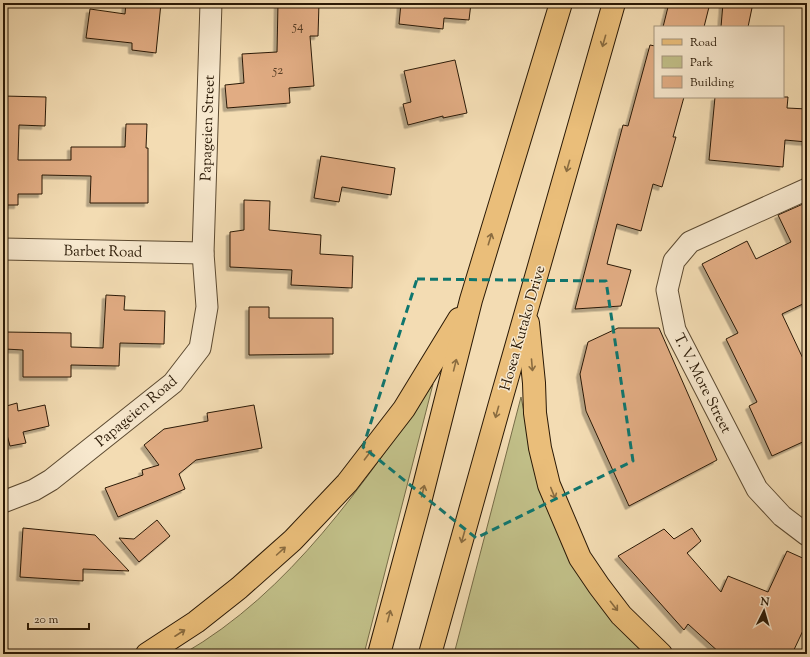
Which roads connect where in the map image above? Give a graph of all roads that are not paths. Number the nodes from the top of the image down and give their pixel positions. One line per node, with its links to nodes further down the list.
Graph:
1 (211, 3): 6 (street, Papageien Street)
2 (561, 3): 7 (main road, one-way to 2)
3 (614, 3): 8 (main road, Hosea Kutako Drive, one-way to 8)
4 (807, 189): 10 (street, T. V. More Street)
5 (3, 248): 6 (street, Barbet Road)
6 (203, 253): 9 (street, Papageien Road)
7 (471, 300): 11 (main road, one-way to 7); 12 (main road, one-way to 7)
8 (527, 312): 13 (main road, Hosea Kutako Drive, one-way to 13); 14 (main road, one-way to 14)
9 (3, 502)
10 (807, 535)
11 (147, 654)
12 (379, 654)
13 (430, 654)
14 (661, 654)

